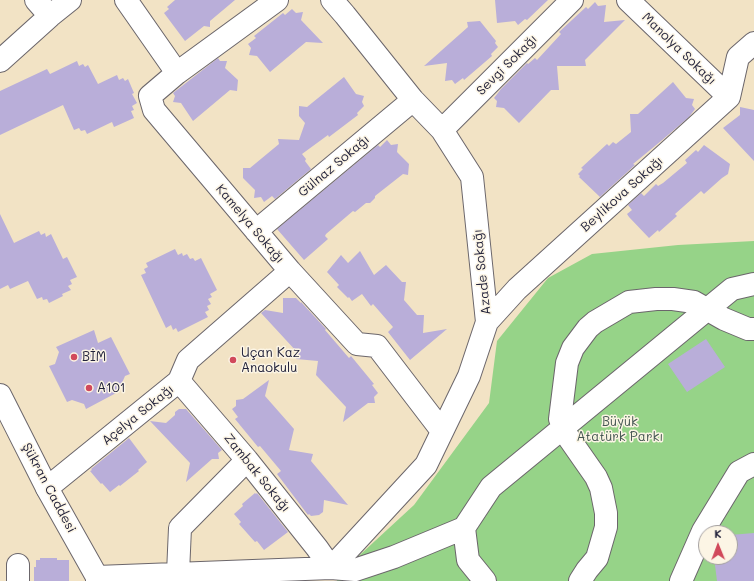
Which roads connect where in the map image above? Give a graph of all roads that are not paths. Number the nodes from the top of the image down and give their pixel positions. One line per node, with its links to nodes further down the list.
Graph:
1 (70, 0): 7 (street)
2 (126, 0): 10 (street)
3 (277, 0): 10 (street)
4 (572, 0): 13 (street, Sevgi Sokağı)
5 (628, 0): 11 (street, Manolya Sokağı)
6 (342, 5): 12 (street, Azade Sokağı)
7 (43, 8): 9 (street)
8 (746, 50): 11 (street)
9 (0, 60)
10 (177, 73): 14 (street, Kamelya Sokağı)
11 (729, 97): 18 (street, Beylikova Sokağı)
12 (413, 100): 13 (street, Azade Sokağı); 14 (street, Gülnaz Sokağı)
13 (442, 130): 18 (street, Azade Sokağı)
14 (256, 231): 15 (street, Kamelya Sokağı)
15 (290, 271): 20 (street, Açelya Sokağı); 23 (street, Kamelya Sokağı)
16 (754, 284): 17 (street)
17 (708, 309): 19 (street); 22 (street); 22 (street)
18 (487, 322): 23 (street, Azade Sokağı)
19 (754, 329)
20 (179, 381): 24 (street, Zambak Sokağı); 26 (street, Açelya Sokağı)
21 (0, 395): 26 (street, Şükran Caddesi)
22 (563, 428): 27 (street); 32 (street)
23 (442, 431): 29 (street, Azade Sokağı)
24 (247, 460): 28 (street); 29 (street, Zambak Sokağı)
25 (750, 471): 33 (street)
26 (47, 488): 30 (street, Şükran Caddesi)
27 (464, 528): 29 (street); 31 (street)
28 (178, 573): 29 (street); 30 (street)
29 (331, 575)
30 (97, 579)
31 (485, 581)
32 (580, 581)
33 (681, 581)

